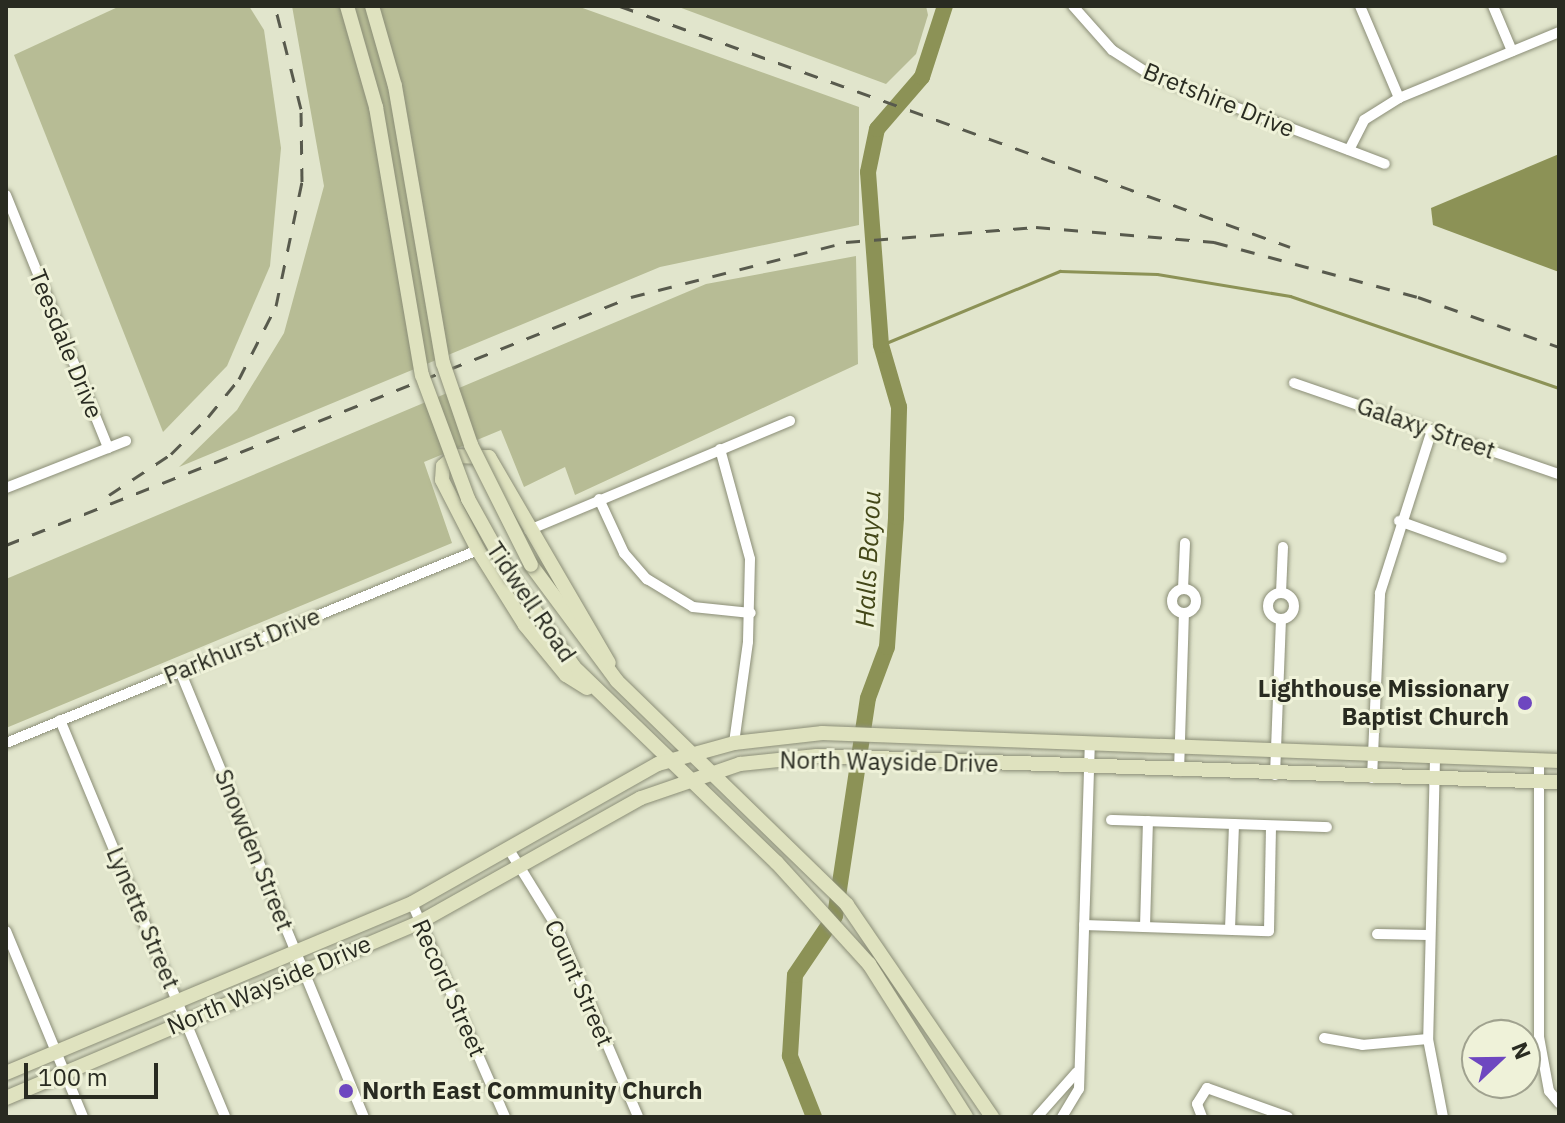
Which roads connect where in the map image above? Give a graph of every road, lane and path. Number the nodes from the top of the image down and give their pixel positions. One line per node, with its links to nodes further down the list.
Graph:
1 (347, 6): 32 (main road, Tidwell Road, bridge)
2 (372, 6): 31 (main road, Tidwell Road, bridge)
3 (1073, 6): 9 (street, Bretshire Drive)
4 (1360, 6): 8 (street)
5 (1493, 6): 7 (street)
6 (1559, 32): 7 (street)
7 (1512, 51): 8 (street)
8 (1399, 98): 9 (street)
9 (1349, 150): 10 (street, Bretshire Drive)
10 (1385, 164)
11 (6, 195): 16 (street, Teesdale Drive)
12 (1294, 383): 14 (street, Galaxy Street)
13 (790, 421): 17 (street)
14 (1432, 430): 18 (street, Galaxy Street); 21 (street)
15 (126, 441): 16 (street)
16 (108, 448): 19 (street)
17 (720, 449): 20 (street); 28 (street)
18 (1559, 474)
19 (6, 488)
20 (599, 499): 22 (street); 28 (street)
21 (1399, 521): 26 (street); 40 (street)
22 (529, 530): 25 (main road); 31 (main road)
23 (1185, 543): 37 (street)
24 (1283, 547): 27 (street)
25 (478, 550): 30 (street, Parkhurst Drive); 32 (main road)
26 (1502, 558)
27 (1281, 593): 29 (street); 29 (street)
28 (751, 613): 35 (street)
29 (1281, 619): 38 (street)
30 (180, 671): 33 (street, Parkhurst Drive); 69 (street, Snowden Street)
31 (617, 681): 39 (main road, Tidwell Road)
32 (602, 697): 42 (main road, Tidwell Road)
33 (60, 720): 34 (street, Parkhurst Drive); 71 (street, Lynette Street)
34 (6, 743)
35 (734, 743): 36 (main road, North Wayside Drive); 39 (main road, North Wayside Drive)
36 (1090, 748): 37 (main road, North Wayside Drive); 45 (street)
37 (1180, 750): 38 (main road, North Wayside Drive); 46 (street)
38 (1276, 752): 40 (main road, North Wayside Drive); 48 (street)
39 (693, 753): 42 (main road, North Wayside Drive); 47 (main road, Tidwell Road)
40 (1373, 755): 41 (main road, North Wayside Drive); 49 (street)
41 (1435, 759): 44 (main road, North Wayside Drive); 51 (street)
42 (670, 760): 50 (main road, Tidwell Road); 59 (main road, North Wayside Drive)
43 (1559, 761): 44 (main road, North Wayside Drive)
44 (1539, 762): 52 (street)
45 (1090, 768): 46 (main road, North Wayside Drive); 47 (main road, North Wayside Drive); 63 (street)
46 (1179, 771): 48 (main road, North Wayside Drive)
47 (713, 773): 50 (main road, North Wayside Drive); 87 (main road, Tidwell Road)
48 (1275, 775): 49 (main road, North Wayside Drive)
49 (1372, 778): 51 (main road, North Wayside Drive)
50 (688, 779): 60 (main road, North Wayside Drive); 86 (main road, Tidwell Road)
51 (1434, 780): 52 (main road, North Wayside Drive); 68 (street)
52 (1539, 782): 53 (main road, North Wayside Drive); 80 (street)
53 (1559, 782)
54 (1111, 820): 55 (street)
55 (1148, 821): 56 (street); 64 (street)
56 (1234, 824): 57 (street); 65 (street)
57 (1271, 826): 58 (street); 65 (street)
58 (1327, 827)
59 (511, 853): 60 (street, Count Street); 61 (main road, North Wayside Drive)
60 (522, 870): 62 (main road, North Wayside Drive); 85 (street, Count Street)
61 (412, 903): 62 (street, Record Street); 69 (main road, North Wayside Drive)
62 (420, 922): 70 (main road, North Wayside Drive); 84 (street, Record Street)
63 (1084, 925): 64 (street); 77 (street)
64 (1145, 927): 65 (street)
65 (1230, 929)
66 (6, 931): 75 (street)
67 (1377, 934): 68 (street)
68 (1428, 935): 74 (street)
69 (296, 952): 70 (street, Snowden Street); 71 (main road, North Wayside Drive)
70 (304, 971): 72 (main road, North Wayside Drive); 83 (street, Snowden Street)
71 (177, 1001): 72 (street, Lynette Street); 75 (main road, North Wayside Drive)
72 (185, 1020): 76 (main road, North Wayside Drive); 82 (street, Lynette Street)
73 (1324, 1038): 74 (street)
74 (1428, 1039): 92 (street)
75 (56, 1052): 76 (street); 78 (main road, North Wayside Drive)
76 (64, 1072): 79 (main road, North Wayside Drive); 81 (street)
77 (1077, 1072): 88 (street); 89 (street)
78 (6, 1073)
79 (6, 1098)
80 (1559, 1103)
81 (83, 1117)
82 (225, 1117)
83 (364, 1117)
84 (505, 1117)
85 (638, 1117)
86 (966, 1117)
87 (992, 1117)
88 (1037, 1117)
89 (1062, 1117)
90 (1202, 1117): 91 (street)
91 (1288, 1117)
92 (1443, 1117)

